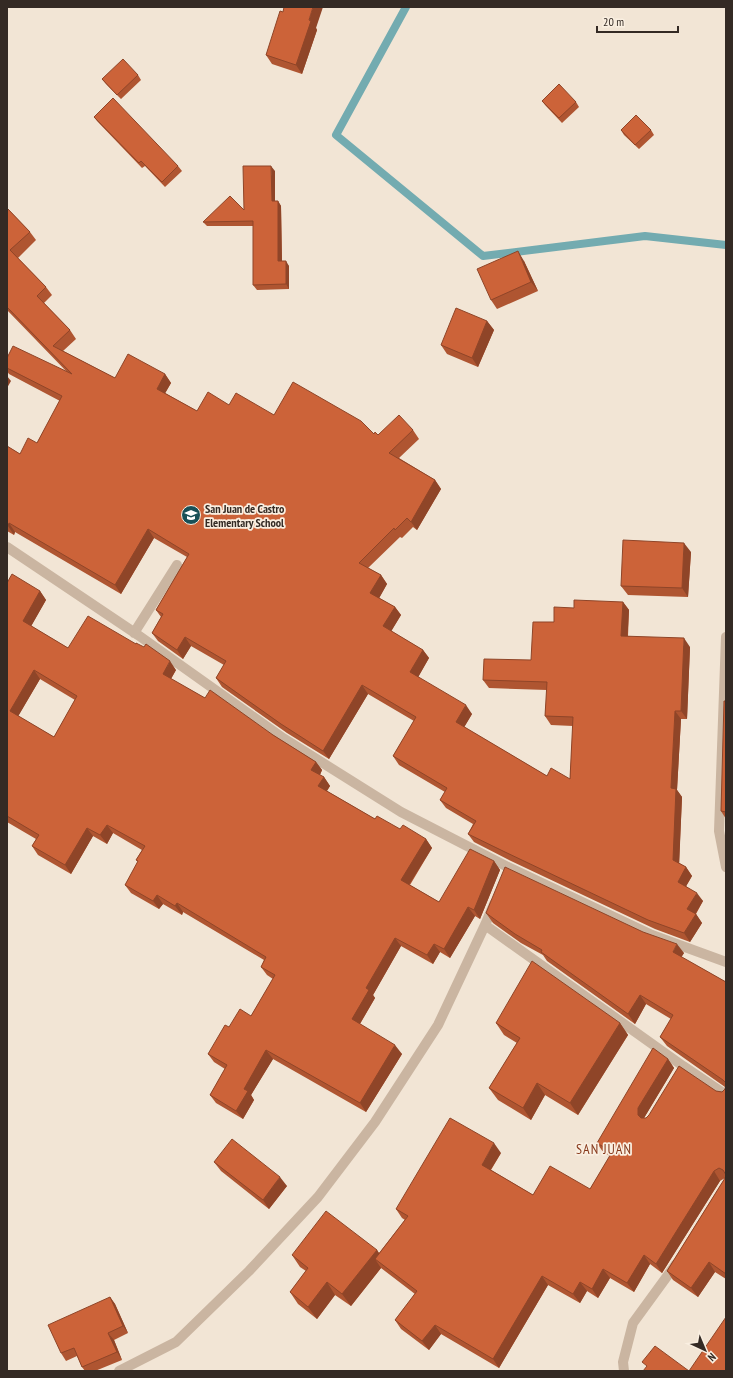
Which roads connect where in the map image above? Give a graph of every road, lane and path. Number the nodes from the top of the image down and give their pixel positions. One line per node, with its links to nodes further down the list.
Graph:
1 (7, 547): 3 (street)
2 (177, 565): 3 (street)
3 (134, 633): 8 (street)
4 (726, 637): 5 (street)
5 (726, 867)
6 (497, 896): 7 (street)
7 (485, 925): 9 (street); 11 (street)
8 (726, 962)
9 (726, 1095)
10 (680, 1257): 12 (street)
11 (120, 1371)
12 (624, 1371)

